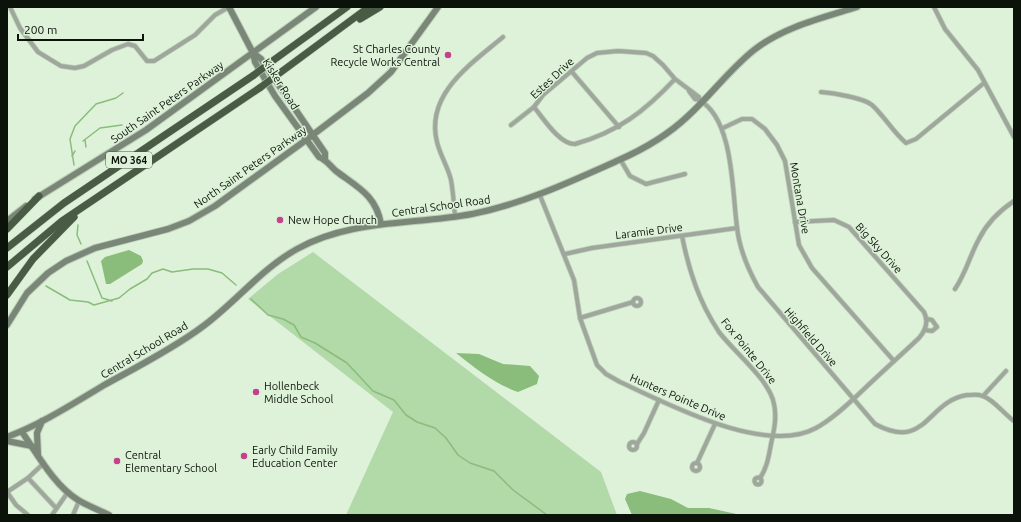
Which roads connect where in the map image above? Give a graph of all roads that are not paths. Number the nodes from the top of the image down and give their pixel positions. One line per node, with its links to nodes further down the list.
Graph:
1 (10, 7): 2 (street)
2 (229, 7): 12 (main road, Kisker Road)
3 (316, 7): 12 (main road, South Saint Peters Parkway)
4 (347, 7): 39 (highway, MO 364, bridge)
5 (369, 7): 10 (highway, MO 364)
6 (380, 7): 10 (highway)
7 (438, 7): 22 (main road, North Saint Peters Parkway)
8 (857, 7): 17 (main road, Central School Road)
9 (934, 7): 15 (street)
10 (332, 35): 30 (highway, MO 364, bridge)
11 (503, 37): 32 (street)
12 (253, 53): 22 (main road, Kisker Road); 24 (main road, Kisker Road); 29 (main road, South Saint Peters Parkway)
13 (572, 72): 14 (street, Estes Drive); 18 (street, Estes Drive); 20 (street)
14 (676, 79): 17 (street, Estes Drive); 20 (street, Estes Drive)
15 (984, 83): 16 (street); 23 (street)
16 (821, 92)
17 (701, 100): 21 (street, Highfield Drive); 25 (main road, Central School Road)
18 (534, 107): 19 (street); 20 (street, Estes Drive)
19 (511, 125)
20 (619, 127)
21 (723, 128): 34 (street, Montana Drive); 37 (street, Highfield Drive)
22 (313, 135): 24 (main road, North Saint Peters Parkway); 26 (main road, Kisker Road)
23 (1014, 137)
24 (306, 140): 26 (main road, Kisker Road); 47 (main road, North Saint Peters Parkway)
25 (620, 159): 27 (street); 28 (main road, Central School Road)
26 (325, 160): 35 (main road, Kisker Road)
27 (685, 174)
28 (539, 193): 32 (main road, Central School Road); 40 (street, Hunters Pointe Drive)
29 (39, 196): 33 (main road, South Saint Peters Parkway); 36 (highway)
30 (97, 197): 41 (highway, MO 364); 43 (highway)
31 (1014, 201): 42 (street)
32 (455, 216): 35 (main road, Central School Road)
33 (7, 221)
34 (795, 222): 46 (street, Big Sky Drive); 49 (street, Montana Drive)
35 (381, 224): 54 (main road, Central School Road)
36 (7, 228)
37 (737, 228): 38 (street, Laramie Drive); 52 (street, Highfield Drive)
38 (682, 236): 40 (street, Laramie Drive); 58 (street, Fox Pointe Drive)
39 (7, 248)
40 (564, 254): 45 (street, Hunters Pointe Drive)
41 (7, 266)
42 (955, 289)
43 (7, 296)
44 (633, 302): 45 (street)
45 (580, 318): 53 (street, Hunters Pointe Drive)
46 (927, 319): 48 (street); 48 (street, Hunters Pointe Drive)
47 (7, 325)
48 (926, 328): 49 (street, Hunters Pointe Drive)
49 (894, 361): 52 (street, Hunters Pointe Drive)
50 (1006, 371): 51 (street)
51 (983, 396): 52 (street, Highfield Drive); 55 (street)
52 (853, 399): 58 (street, Hunters Pointe Drive)
53 (659, 400): 56 (street, Hunters Pointe Drive); 61 (street)
54 (42, 421): 57 (main road, Central School Road); 63 (main road)
55 (1014, 421)
56 (715, 424): 58 (street, Hunters Pointe Drive); 65 (street)
57 (22, 432): 59 (main road, Central School Road); 62 (main road)
58 (773, 435): 67 (street, Fox Pointe Drive)
59 (7, 437)
60 (7, 441): 62 (main road)
61 (637, 444)
62 (32, 446): 63 (main road)
63 (38, 455): 64 (main road)
64 (44, 463): 66 (street); 68 (main road)
65 (697, 463)
66 (28, 478): 70 (street); 71 (street)
67 (760, 478)
68 (68, 492): 69 (main road); 70 (street)
69 (79, 501): 73 (street); 74 (main road)
70 (56, 508): 72 (street)
71 (28, 515)
72 (52, 515)
73 (73, 515)
74 (109, 515)

